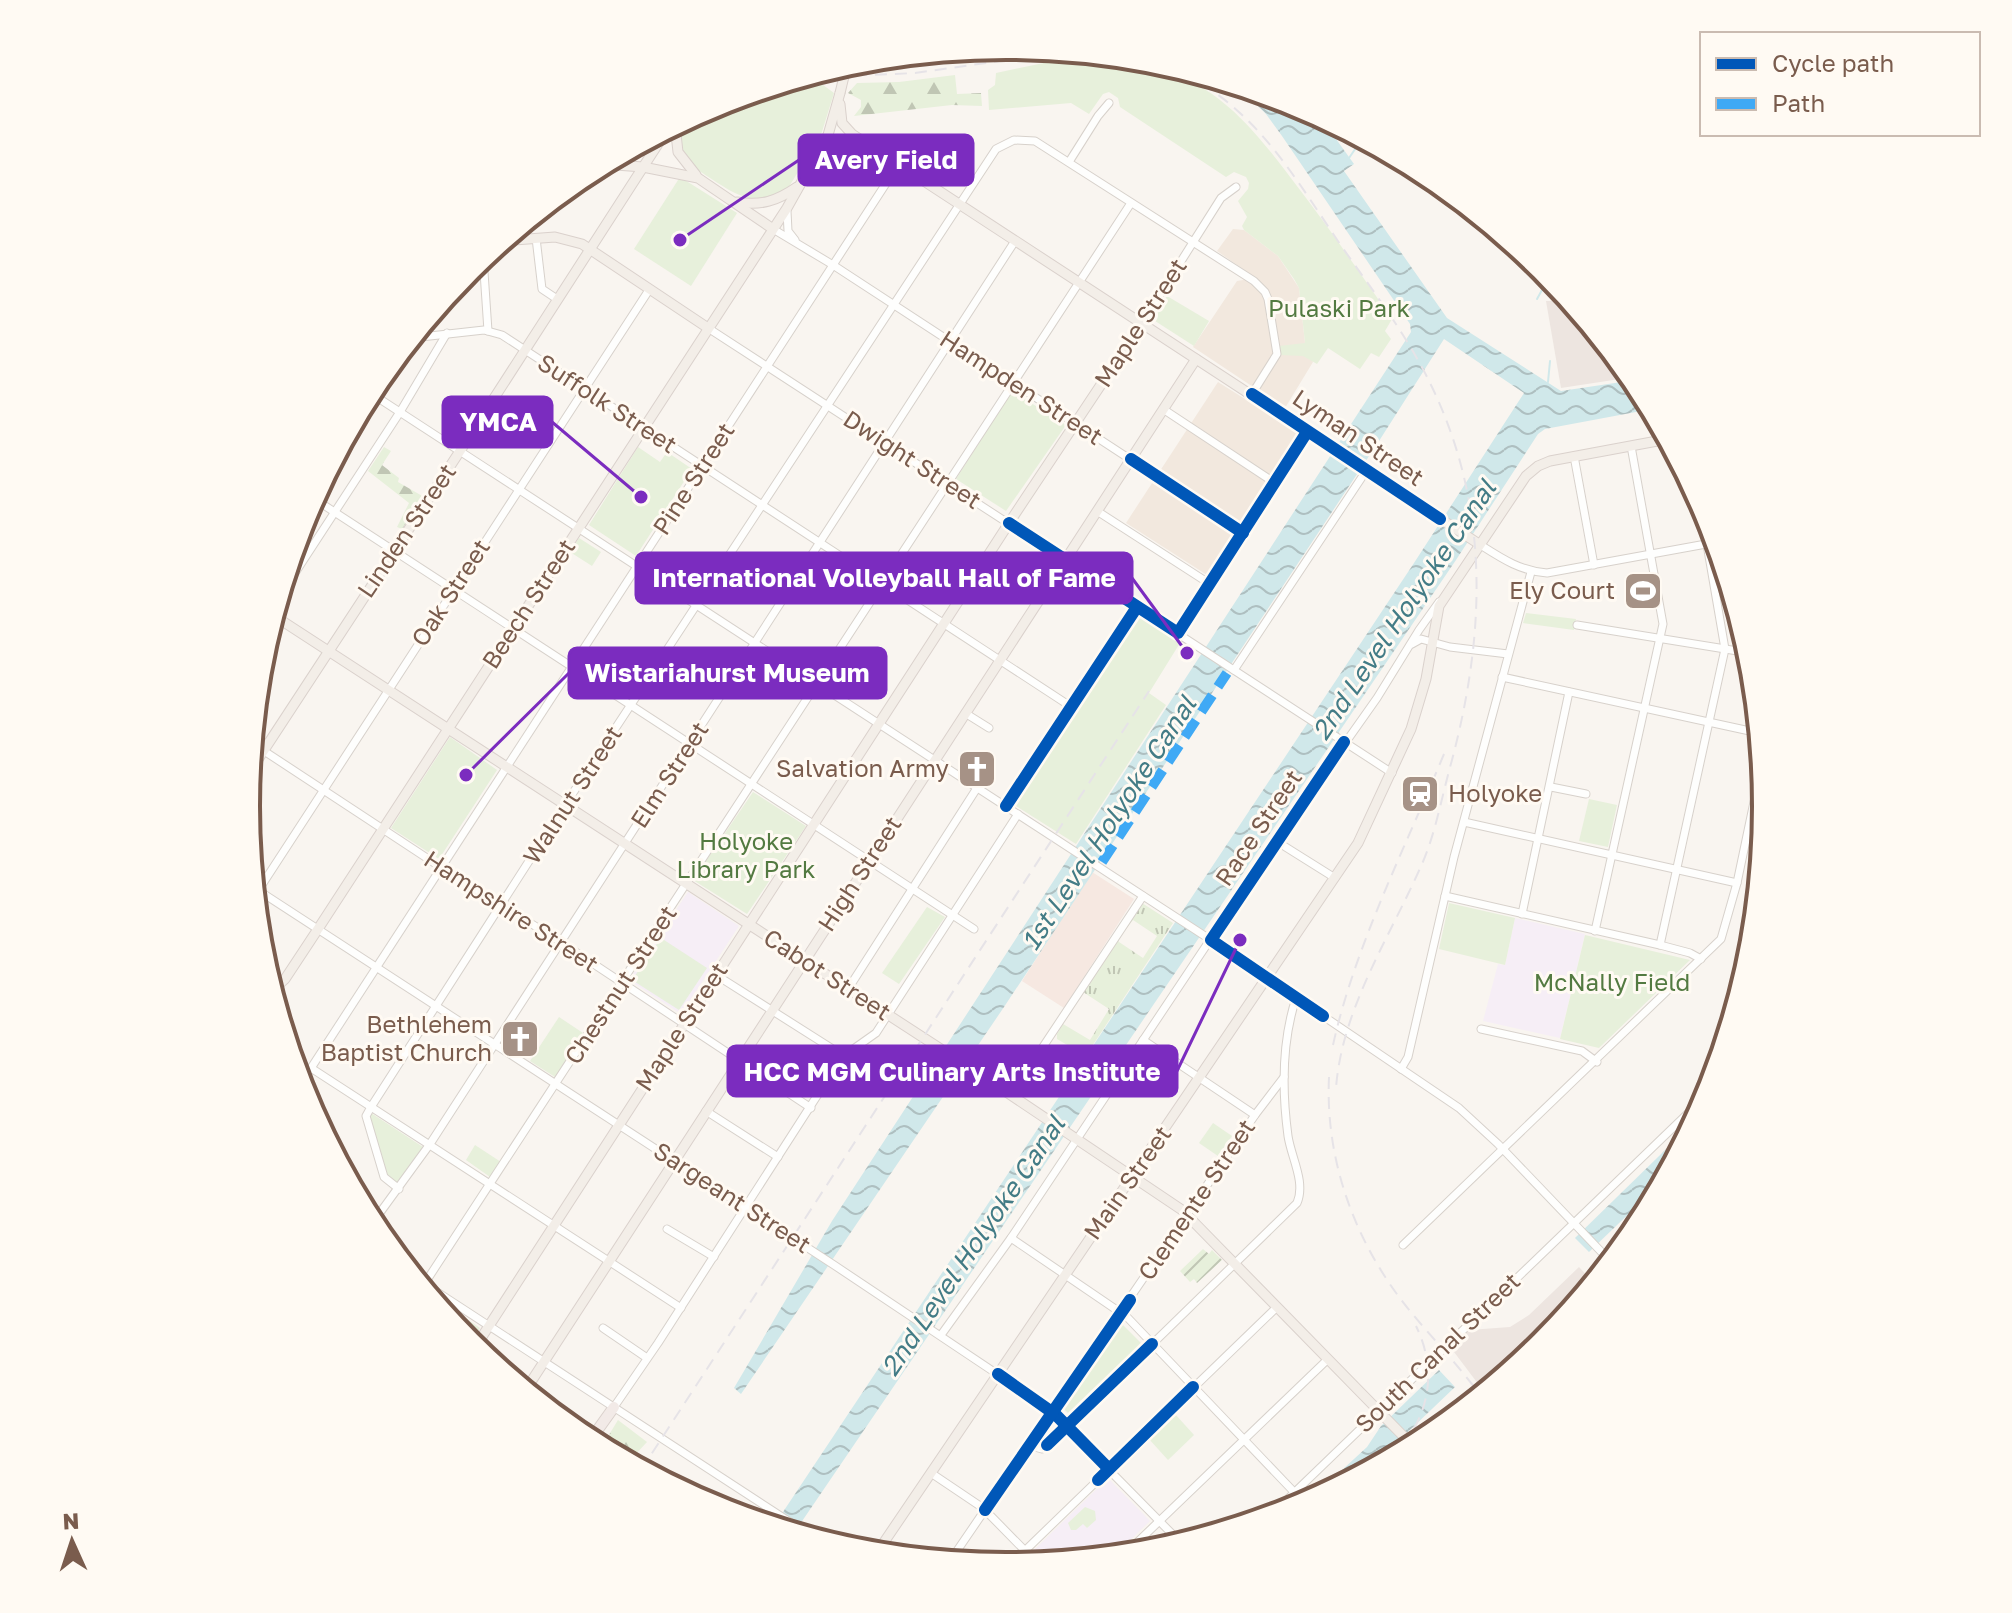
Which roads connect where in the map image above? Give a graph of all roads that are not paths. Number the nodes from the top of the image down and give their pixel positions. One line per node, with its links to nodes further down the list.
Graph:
1 (844, 78): 2 (main road, Beech Street, bridge)
2 (840, 93): 4 (main road); 5 (main road, Beech Street)
3 (1109, 103): 8 (street)
4 (852, 134): 5 (main road); 9 (main road, Lyman Street)
5 (828, 135): 13 (main road, Beech Street)
6 (676, 137): 12 (main road)
7 (655, 148): 11 (main road, Linden Street)
8 (1069, 162): 16 (street, Walnut Street); 17 (street, Walnut Street)
9 (898, 165): 17 (main road, Lyman Street); 26 (street, Pine Street)
10 (624, 166): 11 (main road, Hampden Street)
11 (643, 167): 12 (main road, Hampden Street); 25 (main road, Linden Street)
12 (698, 178): 15 (main road, Hampden Street)
13 (799, 186): 15 (main road); 18 (main road, Beech Street)
14 (1236, 187): 23 (street, Maple Street)
15 (733, 201): 19 (main road, Hampden Street)
16 (1131, 203): 23 (street, Walnut Street); 28 (street, Chestnut Street)
17 (960, 204): 22 (main road, Lyman Street); 31 (street, Walnut Street)
18 (787, 208): 19 (main road, Beech Street); 24 (street)
19 (773, 229): 24 (street, Hampden Street); 33 (main road, Beech Street)
20 (536, 238): 21 (main road, Dwight Street); 25 (main road, Dwight Street); 30 (street)
21 (521, 239)
22 (1015, 241): 28 (main road, Lyman Street); 37 (street, Elm Street)
23 (1193, 243): 32 (street, Maple Street); 43 (street, Walnut Street)
24 (799, 245): 26 (street, Hampden Street)
25 (589, 251): 29 (main road, Dwight Street); 30 (main road, Linden Street)
26 (833, 265): 31 (street, Hampden Street); 40 (street, Pine Street)
27 (484, 273): 34 (street)
28 (1079, 282): 32 (main road, Lyman Street); 41 (street, Chestnut Street)
29 (649, 290): 33 (main road, Dwight Street); 42 (street, Oak Street)
30 (557, 299): 38 (main road, Linden Street)
31 (892, 304): 37 (street, Hampden Street); 45 (street, Walnut Street)
32 (1142, 323): 39 (main road, Lyman Street); 48 (main road, Maple Street)
33 (708, 328): 40 (street, Dwight Street); 49 (main road, Beech Street)
34 (488, 331): 35 (street); 38 (street, Suffolk Street)
35 (447, 333): 36 (street); 47 (street)
36 (429, 334)
37 (951, 342): 41 (street, Hampden Street); 52 (street, Elm Street)
38 (524, 350): 42 (street, Suffolk Street); 54 (main road, Linden Street)
39 (1196, 359): 43 (main road, Lyman Street); 46 (main road, High Street)
40 (767, 366): 45 (street, Dwight Street); 57 (street, Pine Street)
41 (1013, 383): 48 (street, Hampden Street); 59 (street, Chestnut Street)
42 (583, 389): 49 (street, Suffolk Street); 61 (street, Oak Street)
43 (1252, 394): 50 (main road, Lyman Street)
44 (380, 399): 47 (street)
45 (827, 405): 52 (street, Dwight Street); 63 (street, Walnut Street)
46 (1163, 409): 56 (main road, High Street); 60 (street)
47 (400, 412): 54 (street); 65 (street)
48 (1075, 424): 56 (street, Hampden Street); 66 (main road, Maple Street)
49 (643, 428): 57 (street, Suffolk Street); 67 (main road, Beech Street)
50 (1307, 432): 58 (main road, Lyman Street); 60 (street)
51 (1657, 441): 53 (main road, Main Street)
52 (885, 443): 59 (street, Dwight Street); 70 (street, Elm Street)
53 (1631, 446): 55 (main road, Main Street); 73 (street)
54 (460, 451): 61 (street); 72 (main road, Linden Street)
55 (1574, 456): 69 (main road, Main Street); 76 (street)
56 (1131, 459): 64 (main road, High Street); 68 (street, Hampden Street)
57 (702, 466): 63 (street, Suffolk Street); 78 (street, Pine Street)
58 (1364, 470): 69 (main road, Lyman Street); 101 (street)
59 (947, 483): 66 (street, Dwight Street); 80 (street, Chestnut Street)
60 (1275, 483): 68 (street)
61 (519, 489): 67 (street); 82 (street, Oak Street)
62 (323, 505): 65 (street)
63 (762, 505): 70 (street, Suffolk Street); 84 (street, Walnut Street)
64 (1097, 511): 75 (main road, High Street); 81 (street)
65 (334, 512): 72 (street); 77 (street)
66 (1009, 523): 75 (street, Dwight Street); 87 (main road, Maple Street)
67 (579, 527): 78 (street); 89 (main road, Beech Street)
68 (1243, 533): 81 (street)
69 (1475, 542): 79 (street, Lyman Street); 83 (main road, Main Street)
70 (820, 543): 80 (street, Suffolk Street); 92 (street, Elm Street)
71 (1705, 544): 73 (street)
72 (394, 552): 82 (street); 96 (main road, Linden Street)
73 (1650, 554): 76 (street); 91 (street)
74 (1709, 557): 95 (street)
75 (1065, 560): 85 (street, Dwight Street); 99 (main road, High Street)
76 (1594, 565): 79 (street)
77 (300, 566)
78 (637, 566): 84 (street); 100 (street, Pine Street)
79 (1531, 572): 98 (street)
80 (883, 584): 87 (street, Suffolk Street); 103 (street, Chestnut Street)
81 (1210, 584): 90 (street)
82 (454, 589): 89 (street); 104 (street, Oak Street)
83 (1446, 594): 93 (main road, Main Street); 94 (street, Race Street)
84 (697, 605): 92 (street); 106 (street, Walnut Street)
85 (1137, 607): 90 (street, Dwight Street); 107 (street)
86 (283, 622): 96 (main road, Cabot Street)
87 (944, 625): 99 (street, Suffolk Street); 111 (main road, Maple Street)
88 (1577, 625): 91 (street)
89 (513, 628): 100 (street); 112 (main road, Beech Street)
90 (1178, 633): 101 (street, Dwight Street)
91 (1660, 639): 95 (street); 108 (street)
92 (755, 643): 103 (street); 116 (street, Elm Street)
93 (1433, 644): 94 (street); 98 (street); 120 (main road, Main Street)
94 (1409, 649): 115 (street, Race Street)
95 (1725, 649): 97 (street); 110 (street)
96 (328, 651): 104 (main road, Cabot Street); 117 (main road, Linden Street)
97 (1736, 651)
98 (1508, 654): 102 (street)
99 (999, 659): 107 (street, Suffolk Street); 109 (main road, High Street)
100 (572, 666): 106 (street); 119 (street, Pine Street)
101 (1232, 669): 115 (street, Dwight Street)
102 (1502, 677): 105 (street); 130 (street)
103 (818, 683): 111 (street); 121 (street, Chestnut Street)
104 (388, 689): 112 (main road, Cabot Street); 124 (street, Oak Street)
105 (1569, 692): 108 (street); 122 (street)
106 (632, 706): 116 (street); 126 (street, Walnut Street)
107 (1070, 706): 127 (street)
108 (1644, 708): 110 (street); 136 (street)
109 (965, 713): 113 (street); 118 (main road, High Street)
110 (1709, 722): 114 (street); 139 (street)
111 (880, 724): 118 (street); 131 (main road, Maple Street)
112 (448, 728): 119 (main road, Cabot Street); 132 (main road, Beech Street)
113 (989, 728)
114 (1748, 731)
115 (1342, 740): 120 (street, Dwight Street); 134 (street, Race Street)
116 (690, 744): 121 (street); 135 (street, Elm Street)
117 (263, 751): 124 (street, Hampshire Street)
118 (935, 759): 123 (street); 137 (main road, High Street)
119 (506, 766): 126 (main road, Cabot Street); 138 (street, Pine Street)
120 (1392, 773): 140 (main road, Main Street)
121 (752, 784): 131 (street); 143 (street, Chestnut Street)
122 (1551, 787): 125 (street); 133 (street)
123 (977, 788): 127 (street); 144 (street)
124 (324, 791): 132 (street, Hampshire Street); 141 (street, Oak Street)
125 (1586, 794)
126 (565, 805): 135 (main road, Cabot Street); 148 (street, Walnut Street)
127 (1006, 806): 129 (street)
128 (1752, 812): 142 (street)
129 (1018, 814): 145 (street); 150 (street)
130 (1464, 822): 133 (street); 146 (street)
131 (815, 824): 137 (street); 151 (main road, Maple Street)
132 (382, 829): 138 (street, Hampshire Street); 152 (main road, Beech Street)
133 (1539, 839): 136 (street); 149 (street)
134 (1276, 841): 140 (street); 155 (street, Race Street)
135 (625, 844): 143 (main road, Cabot Street); 156 (street, Elm Street)
136 (1613, 855): 139 (street); 154 (street)
137 (869, 860): 144 (street); 159 (main road, High Street)
138 (442, 868): 148 (street, Hampshire Street); 160 (street, Pine Street)
139 (1677, 870): 142 (street); 157 (street)
140 (1335, 878): 162 (main road, Main Street)
141 (264, 880)
142 (1737, 883): 158 (street)
143 (688, 884): 151 (main road, Cabot Street); 165 (street, Chestnut Street)
144 (912, 889): 150 (street); 167 (street)
145 (1143, 896): 155 (street); 185 (street)
146 (1445, 896): 149 (street); 179 (street)
147 (265, 898): 152 (street, Sargeant Street)
148 (501, 906): 156 (street, Hampshire Street); 169 (street, Walnut Street)
149 (1522, 914): 154 (street)
150 (954, 917): 153 (street); 171 (street)
151 (750, 924): 159 (main road, Cabot Street); 161 (main road, Maple Street)
152 (318, 929): 160 (street, Sargeant Street); 163 (main road, Beech Street)
153 (974, 929)
154 (1595, 931): 157 (street)
155 (1211, 940): 162 (street); 174 (street, Race Street)
156 (559, 941): 165 (street, Hampshire Street); 175 (street, Elm Street)
157 (1660, 945): 158 (street)
158 (1701, 959): 178 (street)
159 (804, 960): 167 (main road, Cabot Street); 170 (main road, High Street)
160 (376, 967): 169 (street, Sargeant Street); 180 (street, Pine Street)
161 (716, 975): 170 (street); 172 (main road, Maple Street)
162 (1267, 978): 168 (street); 182 (main road, Main Street)
163 (285, 979): 164 (main road, Beech Street); 166 (main road, Beech Street)
164 (281, 982)
165 (622, 984): 172 (street, Hampshire Street); 184 (street, Chestnut Street)
166 (282, 987)
167 (848, 989): 171 (main road, Cabot Street)
168 (1296, 998): 179 (street); 181 (street)
169 (435, 1005): 175 (street, Sargeant Street); 186 (street, Walnut Street)
170 (771, 1011): 176 (street); 177 (main road, High Street)
171 (889, 1015): 176 (street); 185 (main road, Cabot Street)
172 (684, 1025): 177 (street, Hampshire Street); 191 (main road, Maple Street)
173 (1481, 1029): 178 (street)
174 (1143, 1040): 182 (street); 192 (street, Race Street)
175 (494, 1044): 184 (street, Sargeant Street); 193 (street, Elm Street)
176 (842, 1057): 183 (street); 187 (street)
177 (739, 1060): 187 (street, Hampshire Street); 188 (main road, High Street)
178 (1597, 1062): 194 (street)
179 (1401, 1069): 194 (street)
180 (309, 1071): 186 (street)
181 (1284, 1077): 189 (street, Clemente Street); 211 (street)
182 (1200, 1078): 189 (street); 197 (main road, Main Street)
183 (880, 1079)
184 (555, 1084): 191 (street, Sargeant Street); 198 (street, Chestnut Street)
185 (1011, 1095): 192 (main road, Cabot Street)
186 (371, 1107): 193 (street); 199 (street)
187 (811, 1108): 195 (street)
188 (706, 1111): 195 (street); 196 (main road, High Street)
189 (1255, 1115): 202 (street, Clemente Street)
190 (1685, 1117): 204 (street, South Canal Street)
191 (618, 1125): 196 (street, Sargeant Street); 203 (main road, Maple Street)
192 (1075, 1137): 197 (main road, Cabot Street); 206 (street, Race Street)
193 (430, 1144): 198 (street); 199 (street, Elm Street)
194 (1503, 1150): 204 (street); 207 (street)
195 (778, 1157): 200 (street)
196 (674, 1161): 200 (street, Sargeant Street); 210 (main road, High Street)
197 (1133, 1176): 202 (main road, Cabot Street); 212 (main road, Main Street)
198 (490, 1185): 203 (street); 213 (street, Chestnut Street)
199 (399, 1189): 201 (street, Elm Street)
200 (745, 1207): 209 (street); 220 (street, Sargeant Street)
201 (380, 1213)
202 (1188, 1215): 211 (main road, Cabot Street); 217 (street, Clemente Street)
203 (554, 1225): 210 (street); 218 (main road, Maple Street)
204 (1576, 1225): 208 (street); 231 (street, South Canal Street)
205 (667, 1229): 209 (street)
206 (1011, 1238): 212 (street); 220 (street, Race Street)
207 (1403, 1245)
208 (1603, 1254)
209 (714, 1257): 215 (street)
210 (608, 1261): 215 (street); 225 (main road, High Street)
211 (1236, 1265): 216 (main road, Cabot Street); 222 (street)
212 (1065, 1274): 217 (street); 226 (main road, Main Street)
213 (428, 1278)
214 (441, 1294): 218 (street)
215 (681, 1308): 223 (street)
216 (1276, 1308): 224 (main road, Cabot Street); 228 (street)
217 (1121, 1313): 222 (street); 230 (street, Clemente Street)
218 (488, 1326): 221 (main road, Maple Street); 225 (street)
219 (603, 1328): 223 (street)
220 (938, 1333): 226 (street, Sargeant Street)
221 (481, 1337)
222 (1152, 1344): 228 (street); 232 (street)
223 (647, 1358): 229 (street)
224 (1327, 1360): 231 (main road, Cabot Street); 235 (street)
225 (543, 1362): 227 (main road, High Street); 229 (street)
226 (998, 1374): 230 (street, Sargeant Street); 238 (main road, Main Street)
227 (531, 1382)
228 (1193, 1387): 235 (street); 237 (street)
229 (614, 1407): 233 (highway); 242 (street)
230 (1053, 1412): 232 (street, Sargeant Street); 236 (street, Clemente Street)
231 (1381, 1413): 234 (main road, Cabot Street); 239 (street, South Canal Street)
232 (1067, 1427): 236 (street); 237 (street, Sargeant Street)
233 (598, 1432)
234 (1404, 1437)
235 (1244, 1440): 239 (street); 243 (street)
236 (1031, 1446): 241 (street, Clemente Street)
237 (1109, 1469): 243 (street, Sargeant Street); 247 (street)
238 (931, 1473): 241 (street); 246 (main road, Main Street)
239 (1295, 1493): 240 (street, South Canal Street)
240 (1292, 1496)
241 (985, 1510): 247 (street); 248 (street, Clemente Street)
242 (788, 1520)
243 (1160, 1522): 244 (street, Sargeant Street); 245 (street)
244 (1172, 1534)
245 (1139, 1541)
246 (884, 1543)
247 (1025, 1550): 249 (street)
248 (957, 1551)
249 (1023, 1552)

